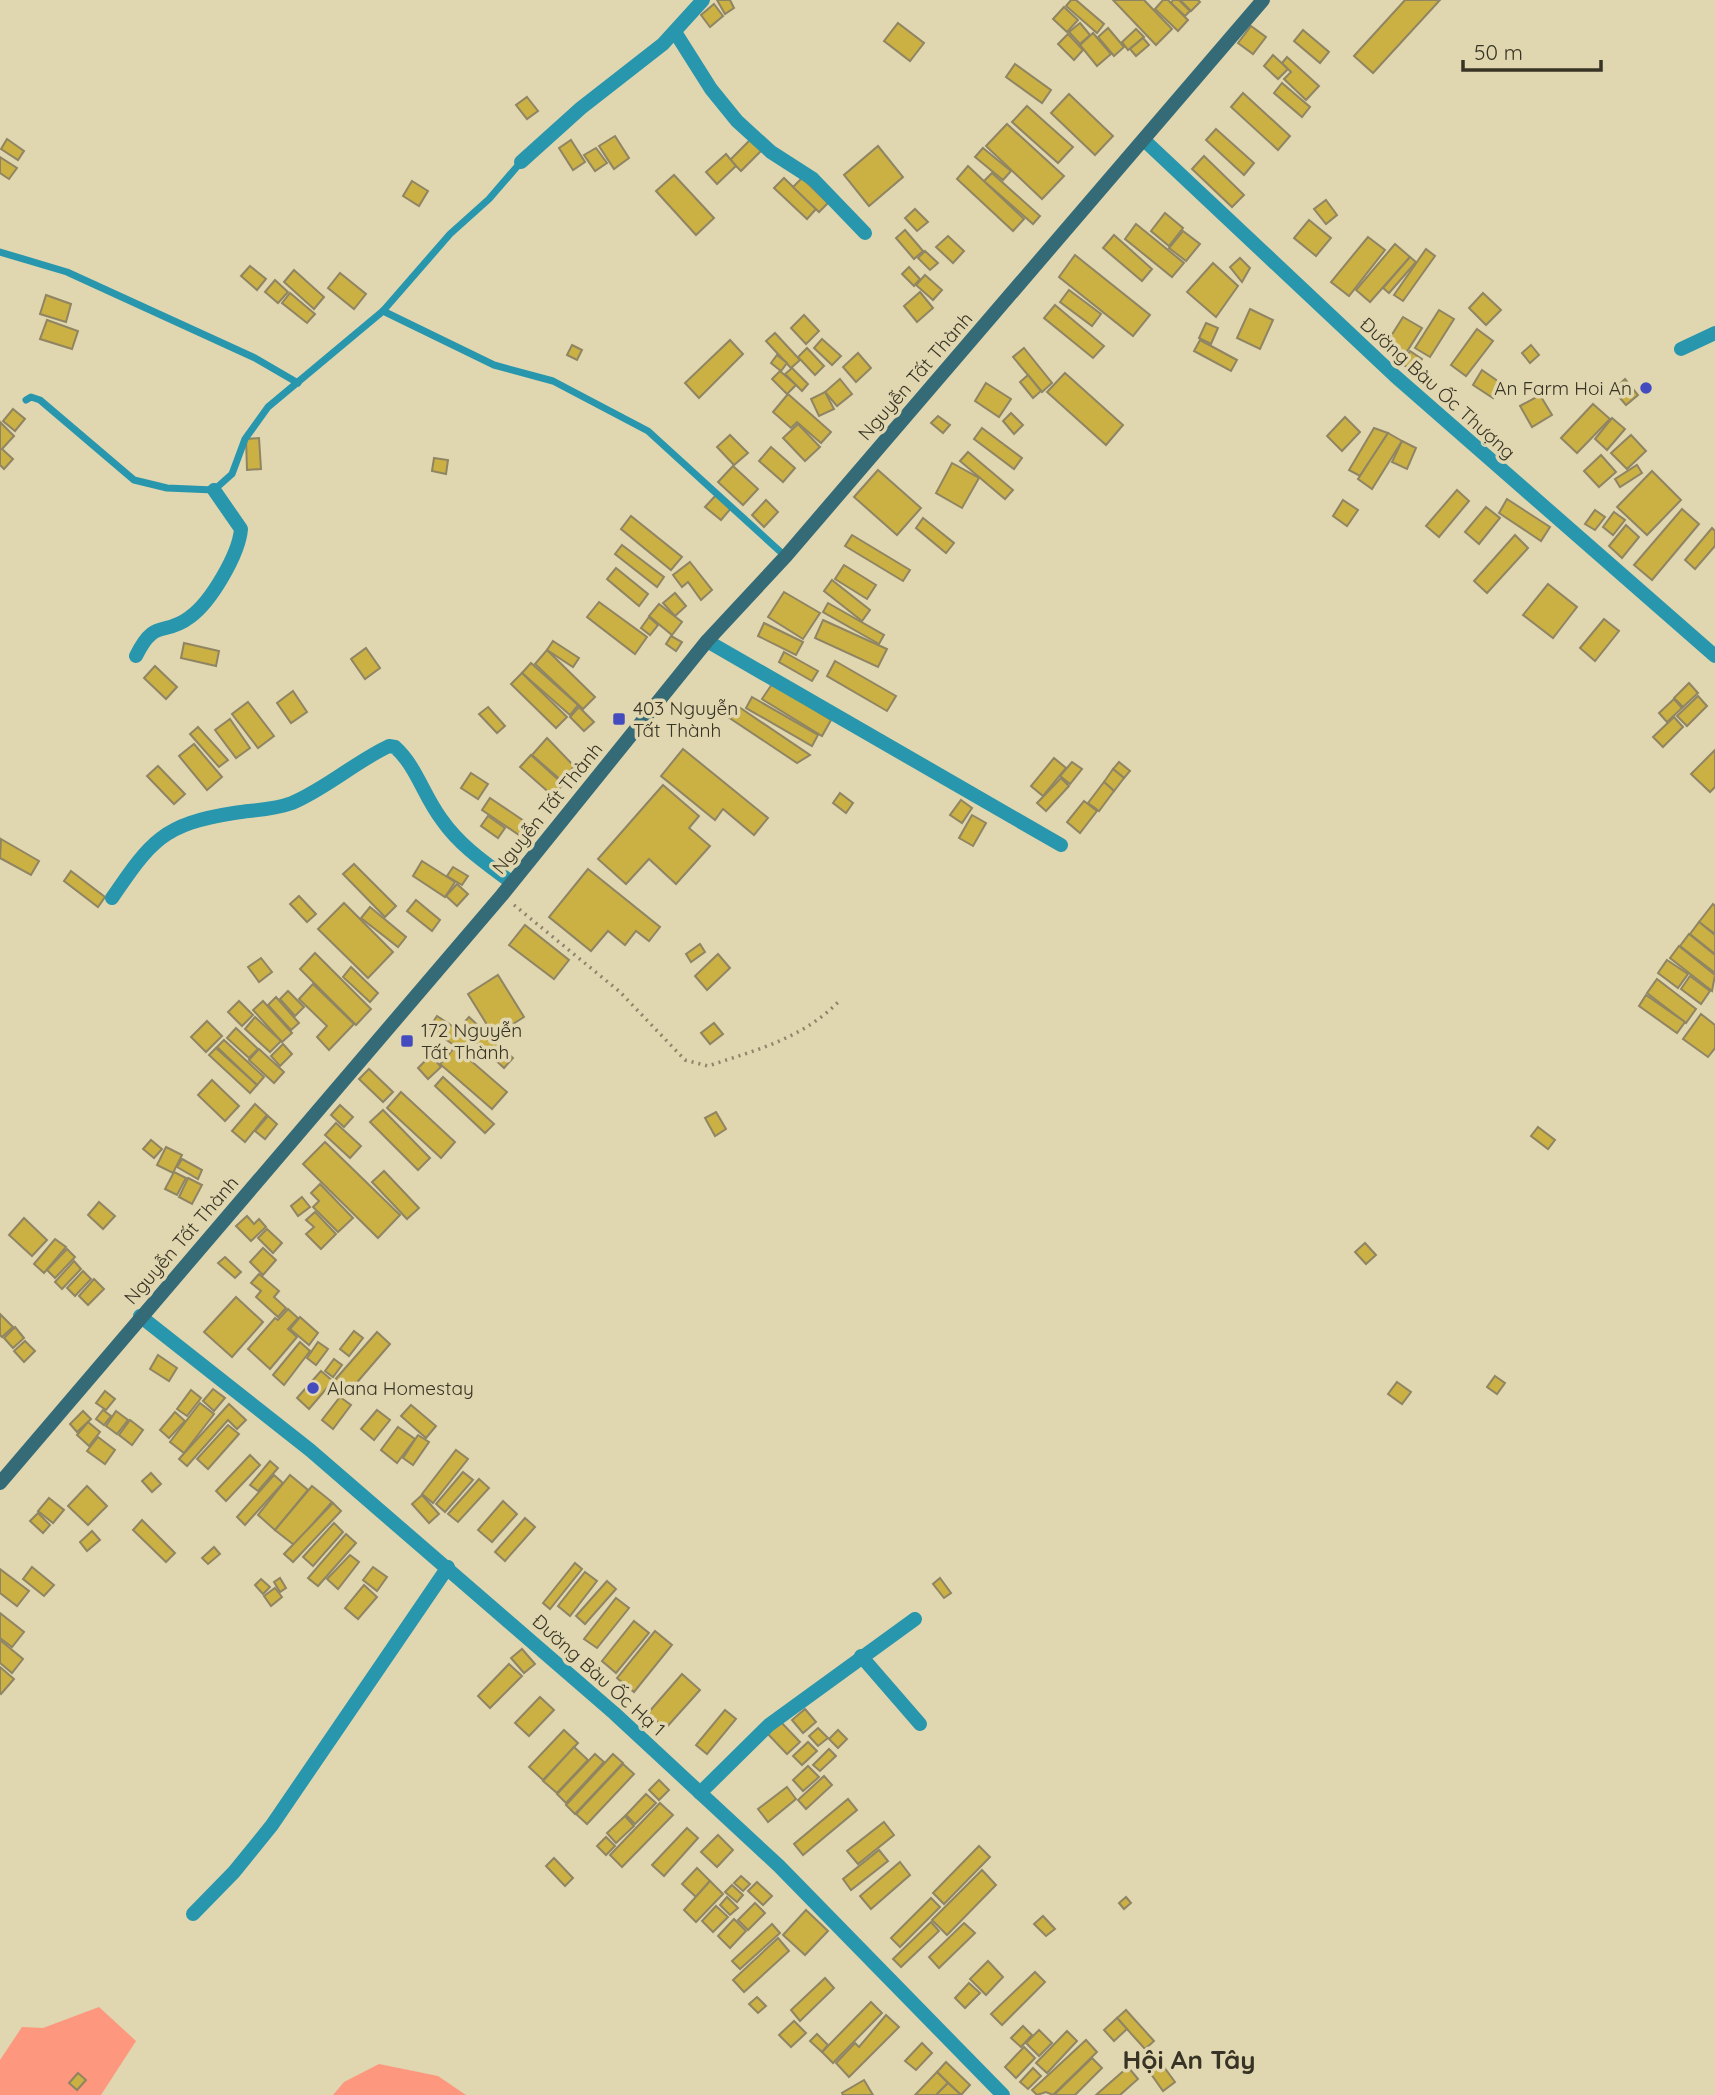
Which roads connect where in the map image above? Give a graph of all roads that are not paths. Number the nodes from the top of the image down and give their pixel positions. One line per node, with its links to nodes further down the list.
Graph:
1 (703, 0): 3 (street)
2 (1258, 2): 4 (main road, Nguyễn Tất Thành)
3 (674, 32): 5 (street); 6 (street)
4 (1144, 140): 14 (main road, Nguyễn Tất Thành); 17 (street, Đường Bàu Ốc Thượng)
5 (521, 162): 8 (lane)
6 (865, 233)
7 (0, 252): 11 (lane)
8 (383, 312): 11 (lane); 14 (lane)
9 (1715, 333): 10 (street)
10 (1681, 349)
11 (298, 383): 13 (lane)
12 (26, 400): 13 (lane)
13 (214, 489): 16 (street)
14 (786, 556): 15 (main road, Nguyễn Tất Thành)
15 (706, 641): 18 (street); 19 (main road, Nguyễn Tất Thành)
16 (136, 656)
17 (1715, 656)
18 (1062, 845)
19 (511, 882): 20 (street); 21 (main road, Nguyễn Tất Thành)
20 (112, 898)
21 (140, 1316): 22 (main road, Nguyễn Tất Thành); 23 (street, Đường Bàu Ốc Hạ 1)
22 (0, 1483)
23 (448, 1567): 27 (street, Đường Bàu Ốc Hạ 1); 28 (street)
24 (915, 1619): 25 (street)
25 (860, 1657): 26 (street); 27 (street)
26 (920, 1724)
27 (700, 1793): 29 (street, Đường Bàu Ốc Hạ 1)
28 (193, 1913)
29 (1003, 2095)

